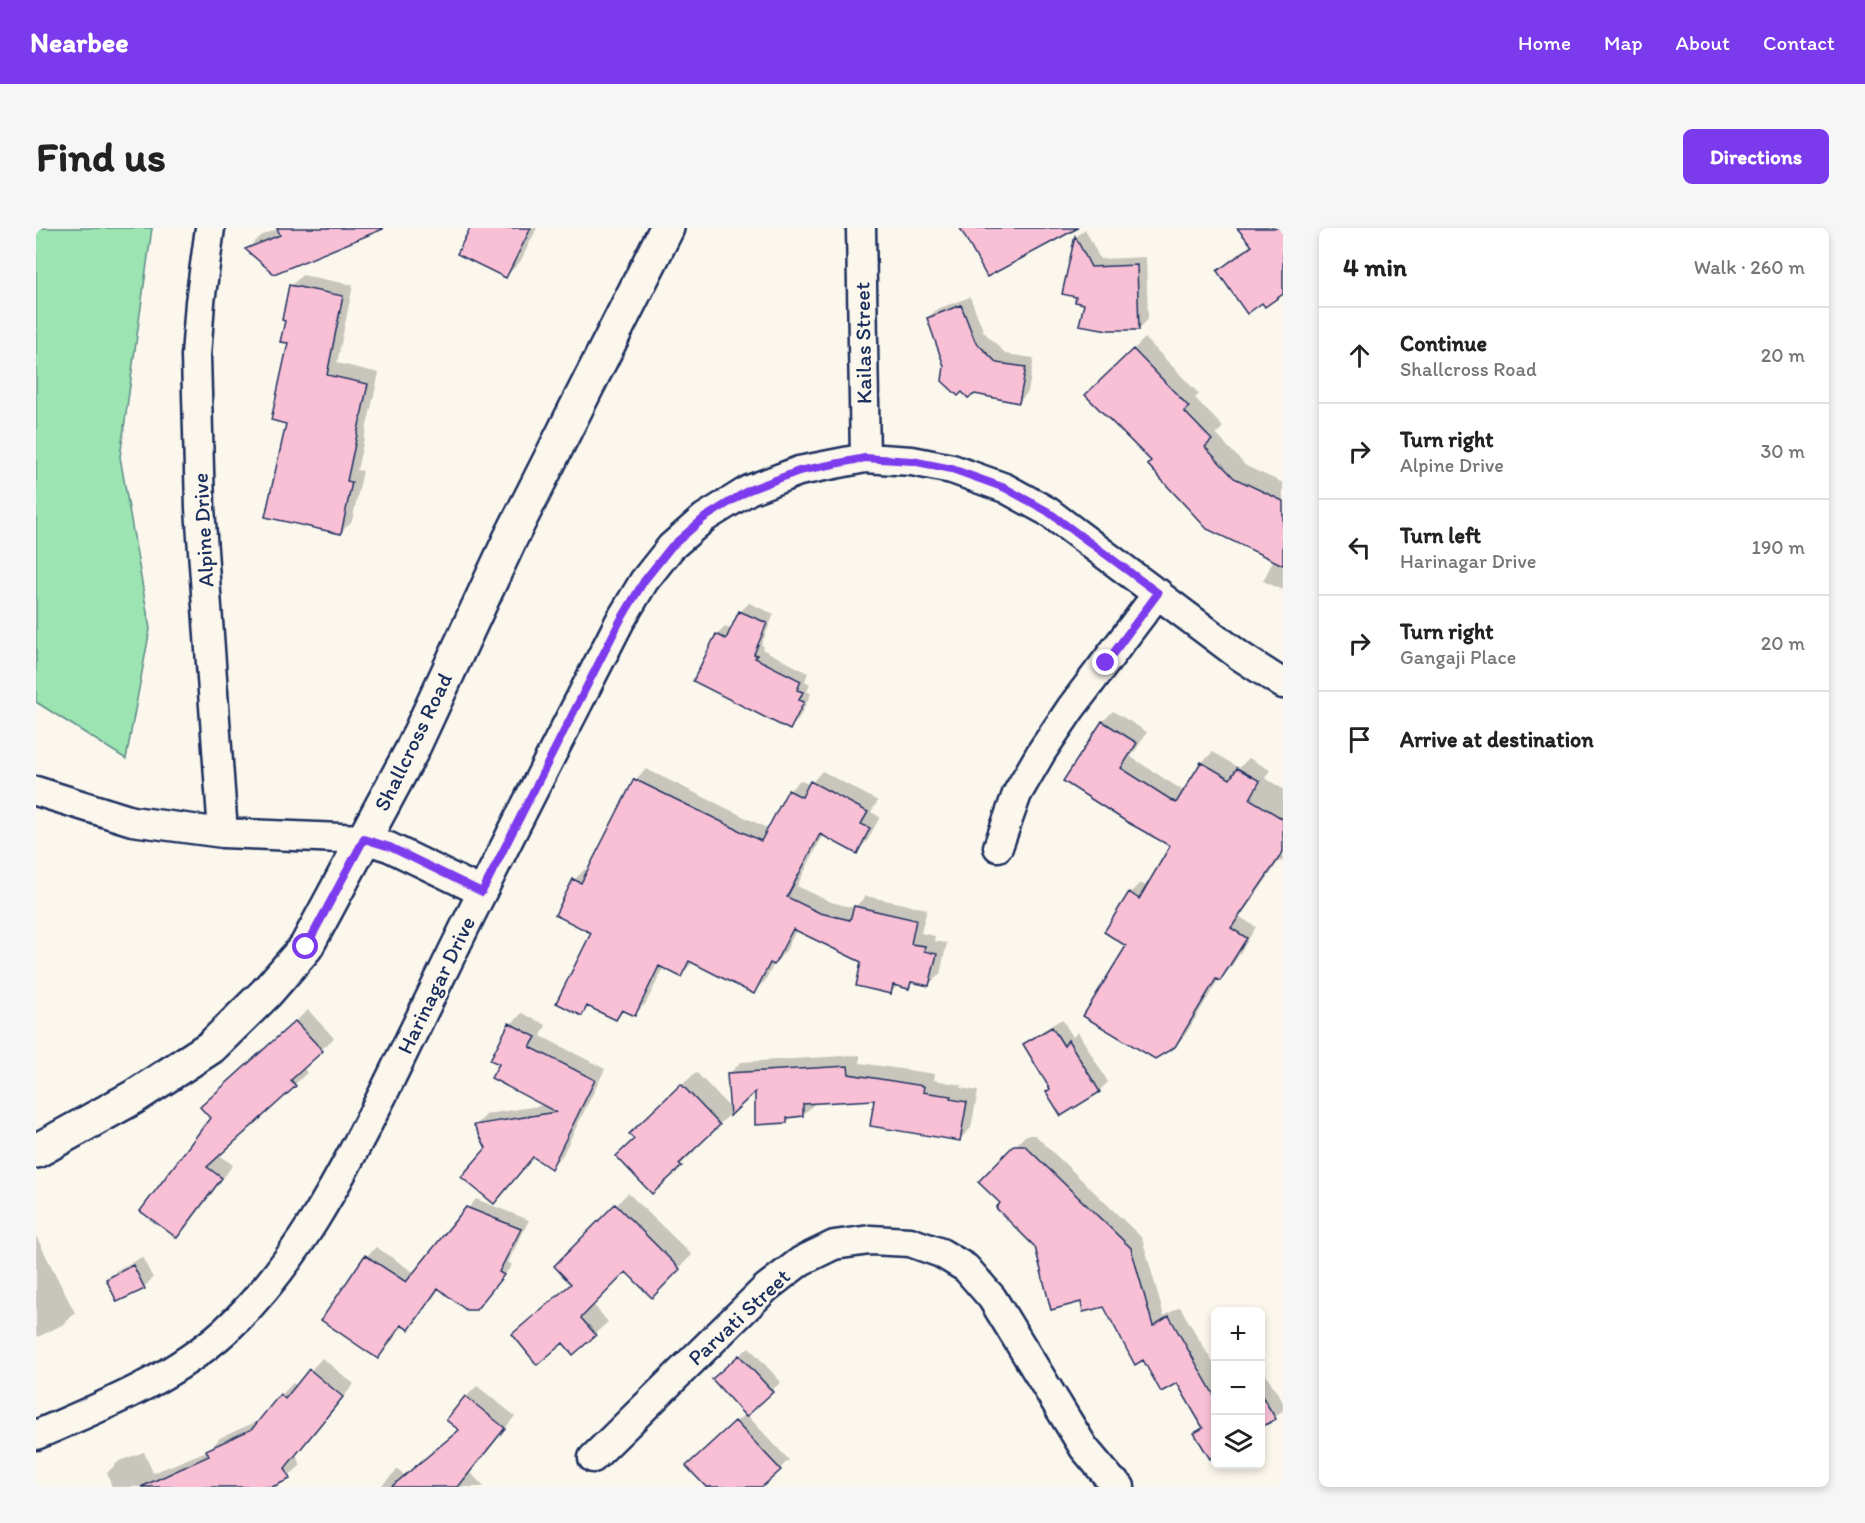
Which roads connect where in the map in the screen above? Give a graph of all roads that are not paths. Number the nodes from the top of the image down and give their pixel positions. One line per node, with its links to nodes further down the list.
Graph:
1 (210, 228): 8 (street, Alpine Drive)
2 (667, 228): 9 (street, Shallcross Road)
3 (861, 228): 4 (street, Kailas Street)
4 (865, 458): 5 (street, Harinagar Drive); 11 (street, Harinagar Drive)
5 (1158, 593): 6 (street, Harinagar Drive); 10 (street)
6 (1283, 684)
7 (36, 791): 8 (street)
8 (223, 833): 9 (street)
9 (364, 839): 11 (street); 12 (street, Shallcross Road)
10 (998, 847)
11 (482, 892): 13 (street, Harinagar Drive)
12 (36, 1151)
13 (36, 1435)
14 (593, 1458): 15 (street, Parvati Street)
15 (1120, 1487)

